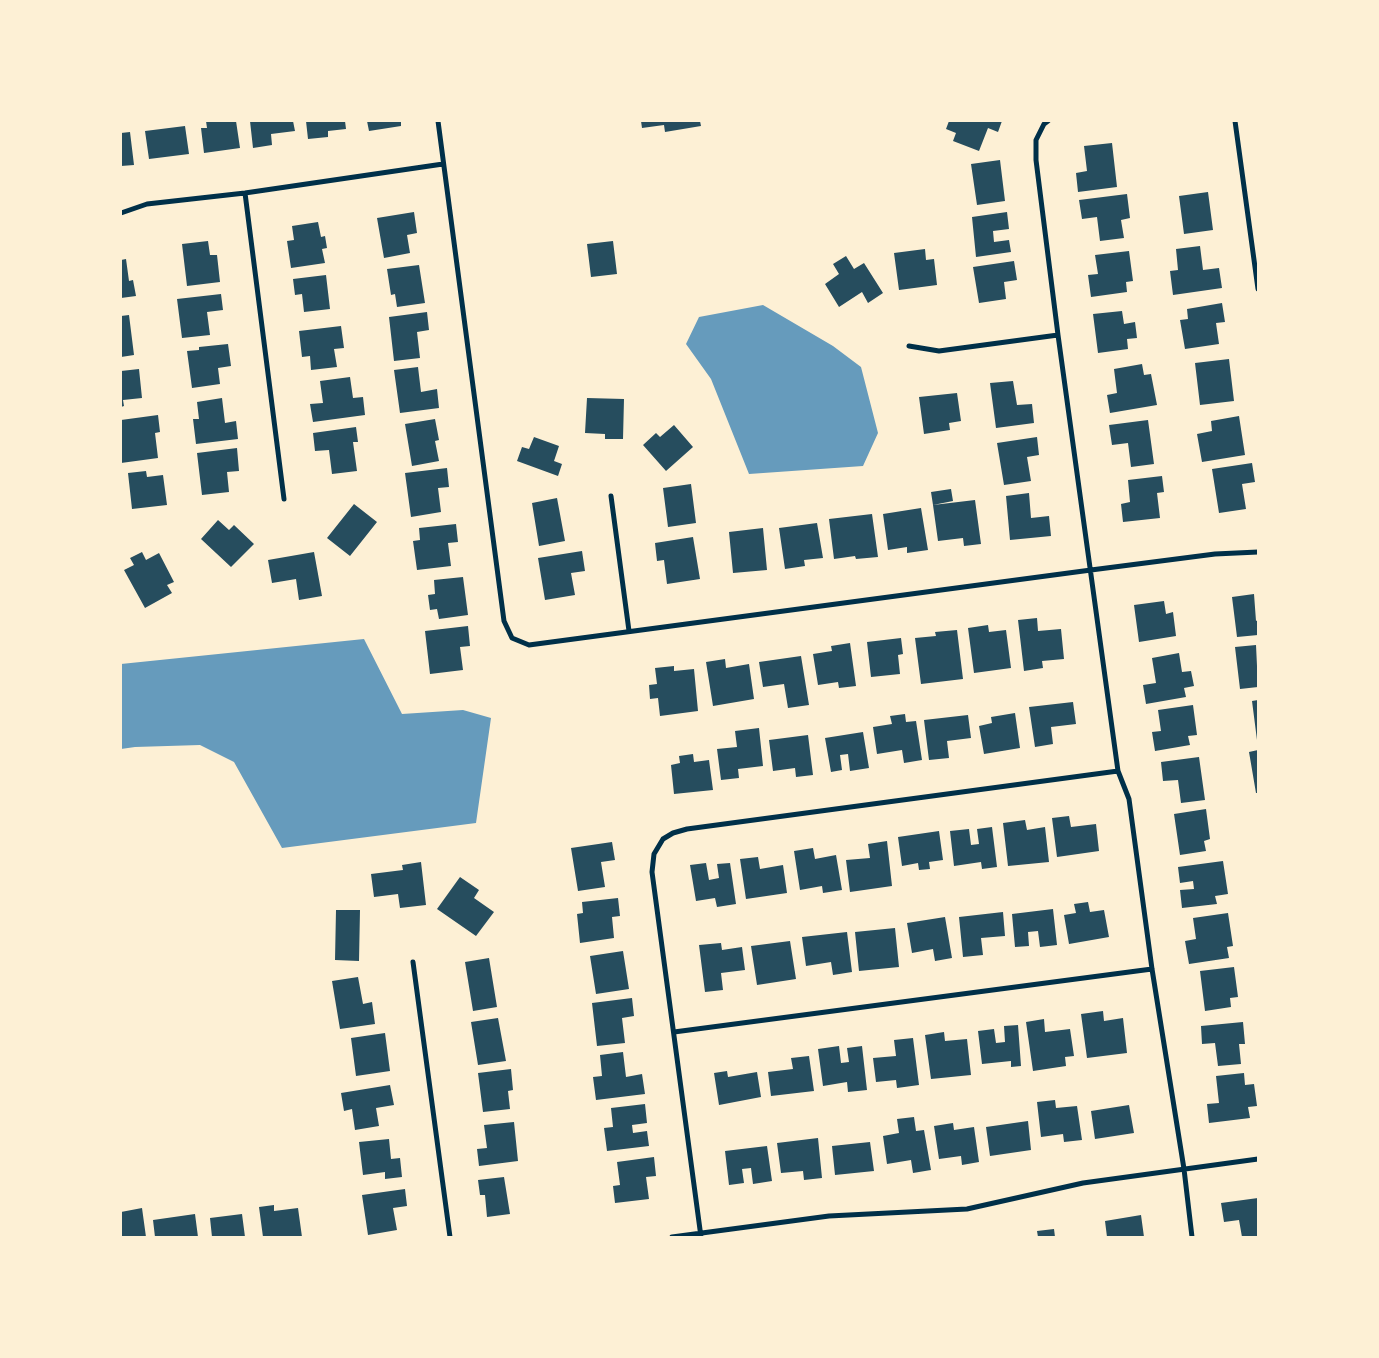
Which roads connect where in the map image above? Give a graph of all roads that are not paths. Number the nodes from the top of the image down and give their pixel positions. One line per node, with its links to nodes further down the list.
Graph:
1 (438, 121): 4 (street)
2 (1048, 121): 8 (street)
3 (1235, 121): 7 (street)
4 (443, 164): 5 (street); 14 (street)
5 (244, 193): 6 (street); 11 (street)
6 (121, 213)
7 (1258, 289)
8 (1058, 335): 9 (street); 13 (street)
9 (909, 346)
10 (611, 496): 14 (street)
11 (284, 499)
12 (1258, 552): 13 (street)
13 (1091, 570): 14 (street); 15 (street)
14 (629, 631)
15 (1118, 771): 17 (street); 18 (street)
16 (413, 962): 22 (street)
17 (1152, 969): 18 (street); 20 (street)
18 (674, 1032): 21 (street)
19 (1258, 1159): 20 (street)
20 (1184, 1170): 21 (street); 24 (street)
21 (701, 1234): 23 (street)
22 (450, 1237)
23 (672, 1237)
24 (1192, 1237)

